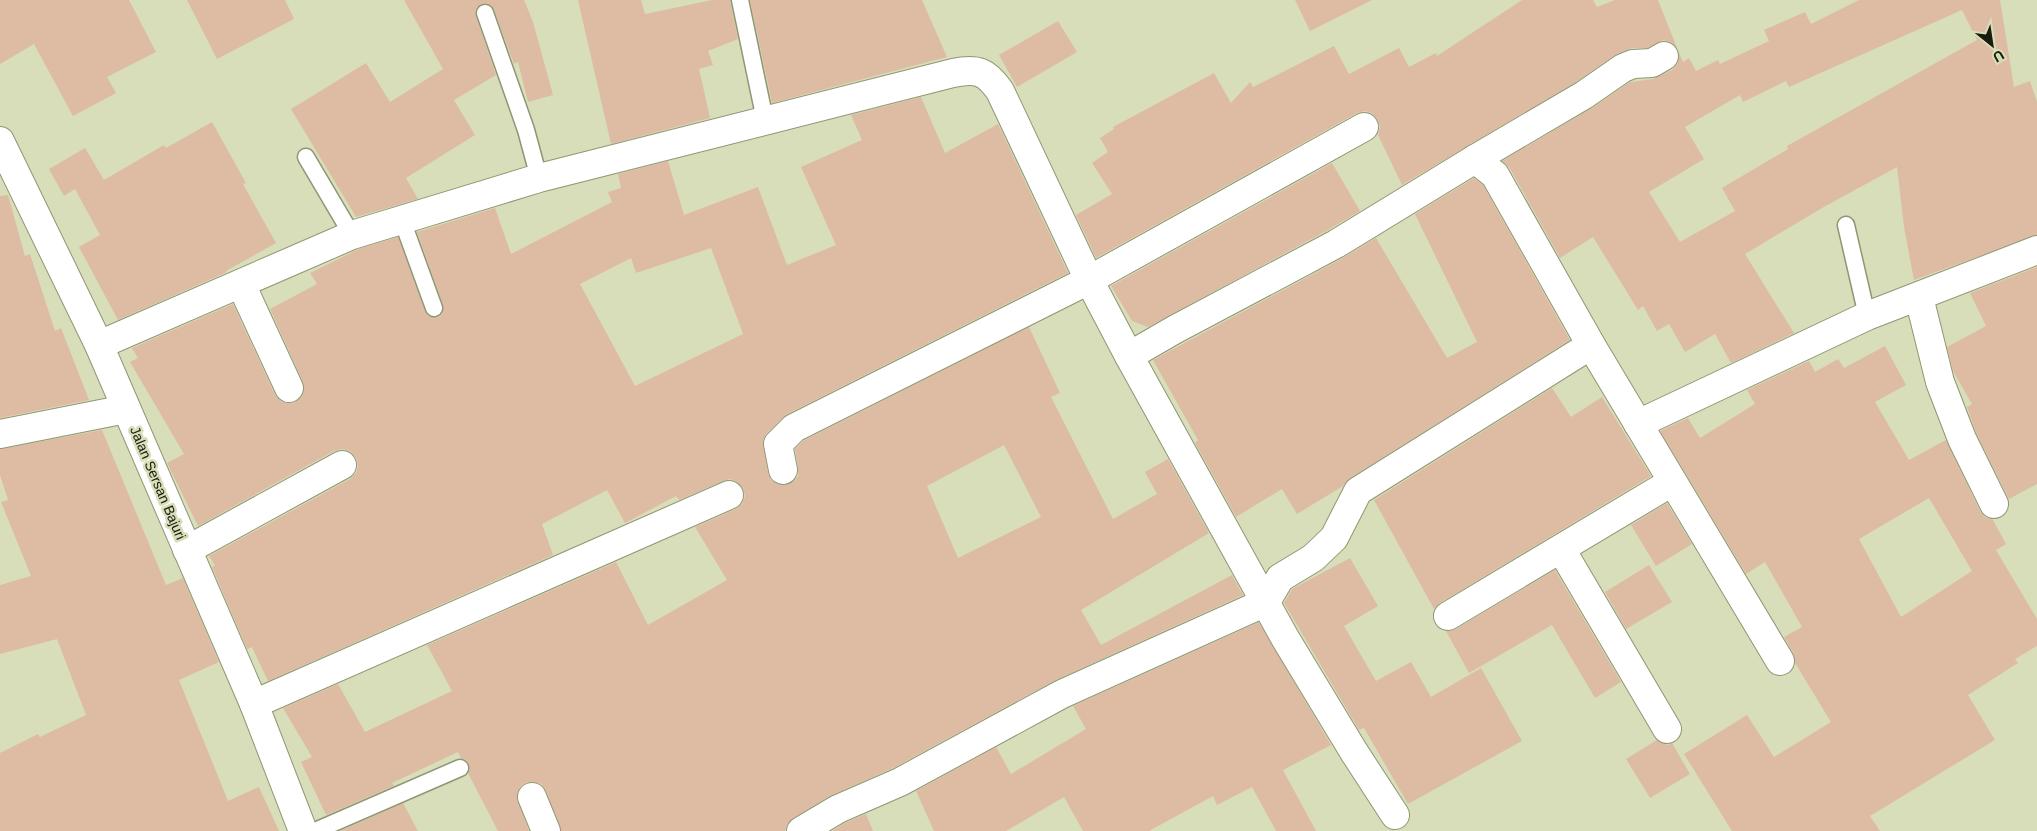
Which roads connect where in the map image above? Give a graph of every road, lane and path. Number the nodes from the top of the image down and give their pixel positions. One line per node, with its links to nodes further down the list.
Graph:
1 (740, 0): 4 (lane)
2 (485, 13): 9 (lane)
3 (1664, 56): 8 (street)
4 (765, 120): 9 (street); 14 (street)
5 (1364, 127): 14 (street)
6 (0, 141): 19 (street, Jalan Sersan Bajuri)
7 (306, 157): 12 (lane)
8 (1474, 159): 20 (street); 21 (street)
9 (539, 178): 10 (street)
10 (402, 220): 12 (street); 17 (lane)
11 (1846, 225): 18 (lane)
12 (352, 234): 15 (street)
13 (2037, 250): 16 (street)
14 (1089, 280): 21 (street); 27 (street)
15 (240, 284): 19 (street); 22 (street)
16 (1919, 297): 18 (street); 30 (street)
17 (434, 308)
18 (1867, 316): 24 (street)
19 (99, 345): 23 (street, Jalan Sersan Bajuri)
20 (1591, 345): 24 (street); 33 (street)
21 (1129, 356): 33 (street)
22 (289, 388)
23 (126, 409): 25 (street); 32 (street, Jalan Sersan Bajuri)
24 (1638, 424): 28 (street)
25 (0, 434)
26 (342, 465): 32 (street)
27 (783, 470)
28 (1672, 482): 31 (street); 35 (street)
29 (729, 495): 36 (street)
30 (1994, 504)
31 (1561, 549): 34 (street); 37 (street)
32 (187, 550): 36 (street, Jalan Sersan Bajuri)
33 (1266, 602): 40 (street); 44 (street)
34 (1448, 616)
35 (1780, 661)
36 (254, 704): 41 (street, Jalan Sersan Bajuri)
37 (1667, 729)
38 (460, 768): 42 (lane)
39 (532, 797): 43 (street)
40 (1395, 815)
41 (303, 831)
42 (315, 831)
43 (546, 831)
44 (801, 831)

